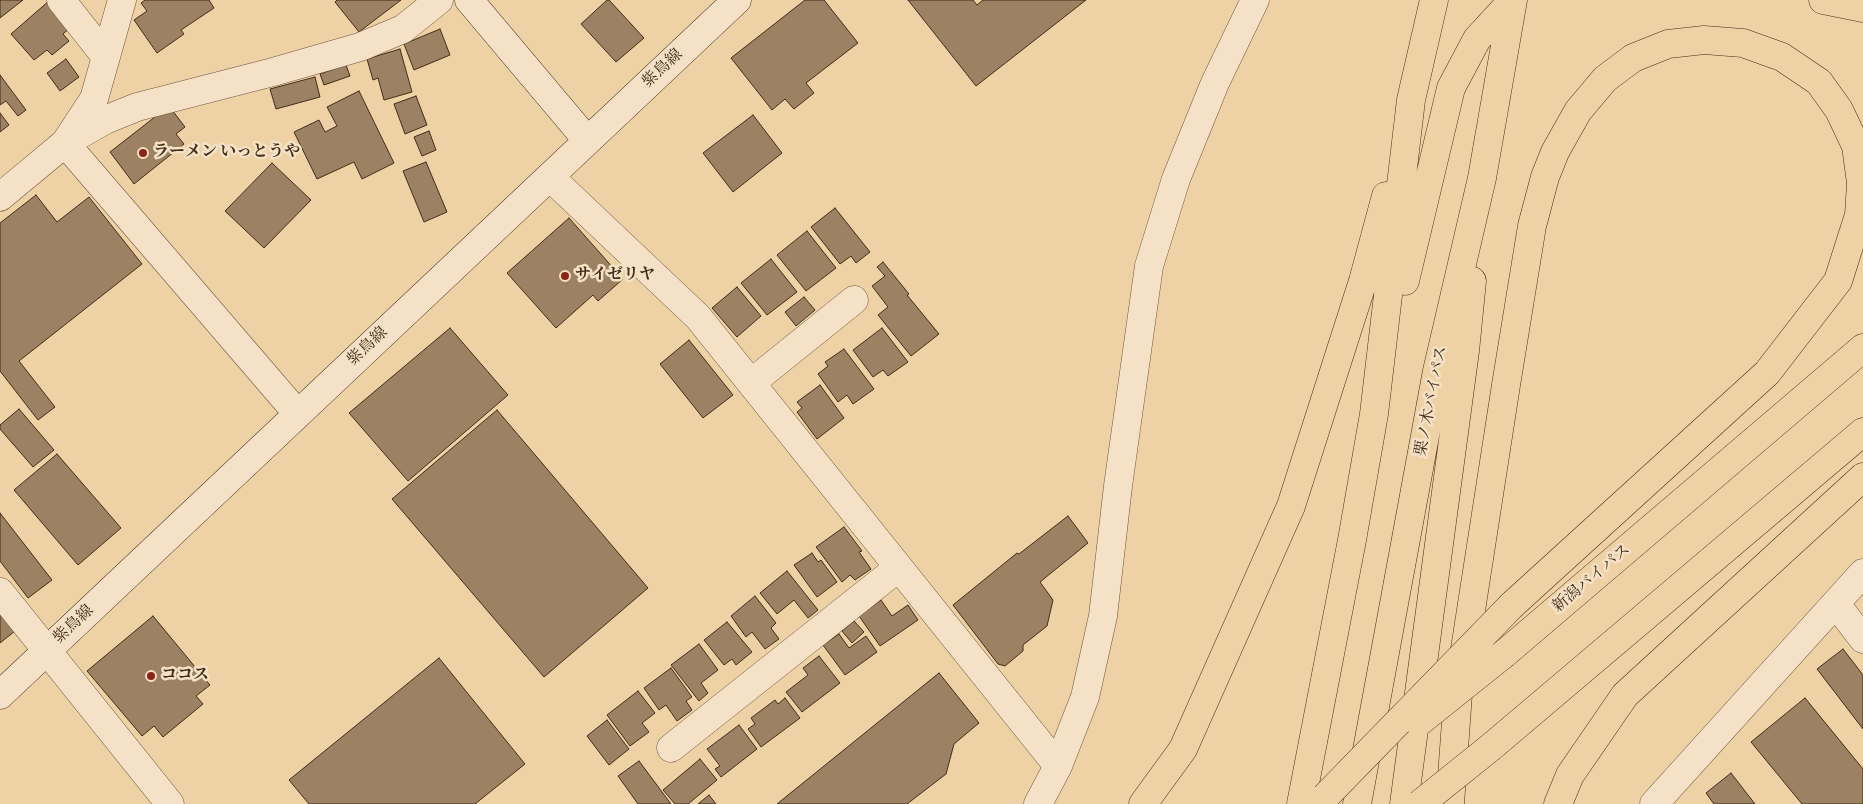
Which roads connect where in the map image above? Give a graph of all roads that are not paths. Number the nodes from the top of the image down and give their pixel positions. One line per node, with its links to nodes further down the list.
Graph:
1 (61, 0): 11 (street)
2 (122, 0): 11 (street)
3 (438, 0): 14 (street)
4 (469, 0): 13 (street)
5 (737, 0): 13 (street, 紫鳥線)
6 (1255, 0): 33 (street)
7 (1434, 0): 12 (highway)
8 (1513, 0): 16 (highway, 栗ノ木バイパス); 22 (highway)
9 (1823, 0): 10 (highway)
10 (1863, 8)
11 (106, 57): 14 (street)
12 (1411, 100): 22 (highway); 37 (highway)
13 (586, 140): 15 (street, 紫鳥線)
14 (65, 143): 17 (street); 21 (street)
15 (550, 177): 20 (street); 21 (street, 紫鳥線)
16 (1482, 178): 38 (highway, 栗ノ木バイパス); 39 (highway)
17 (0, 197)
18 (854, 300): 20 (street)
19 (1863, 348): 34 (highway, 新潟バイパス, bridge)
20 (751, 383): 25 (street)
21 (297, 413): 30 (street, 紫鳥線)
22 (1374, 414): 34 (highway)
23 (1863, 432): 40 (highway, bridge)
24 (1863, 477): 42 (highway)
25 (898, 568): 32 (street); 33 (street)
26 (1863, 572): 28 (street)
27 (0, 592): 30 (street)
28 (1836, 604): 29 (street); 43 (street)
29 (1863, 639)
30 (48, 650): 31 (street, 紫鳥線); 35 (street)
31 (0, 694)
32 (671, 748)
33 (1058, 766): 36 (street)
34 (1314, 802): 41 (highway, bridge)
35 (170, 804)
36 (1038, 804)
37 (1143, 804)
38 (1358, 804)
39 (1404, 804)
40 (1420, 804)
41 (1450, 804)
42 (1558, 804)
43 (1654, 804)

